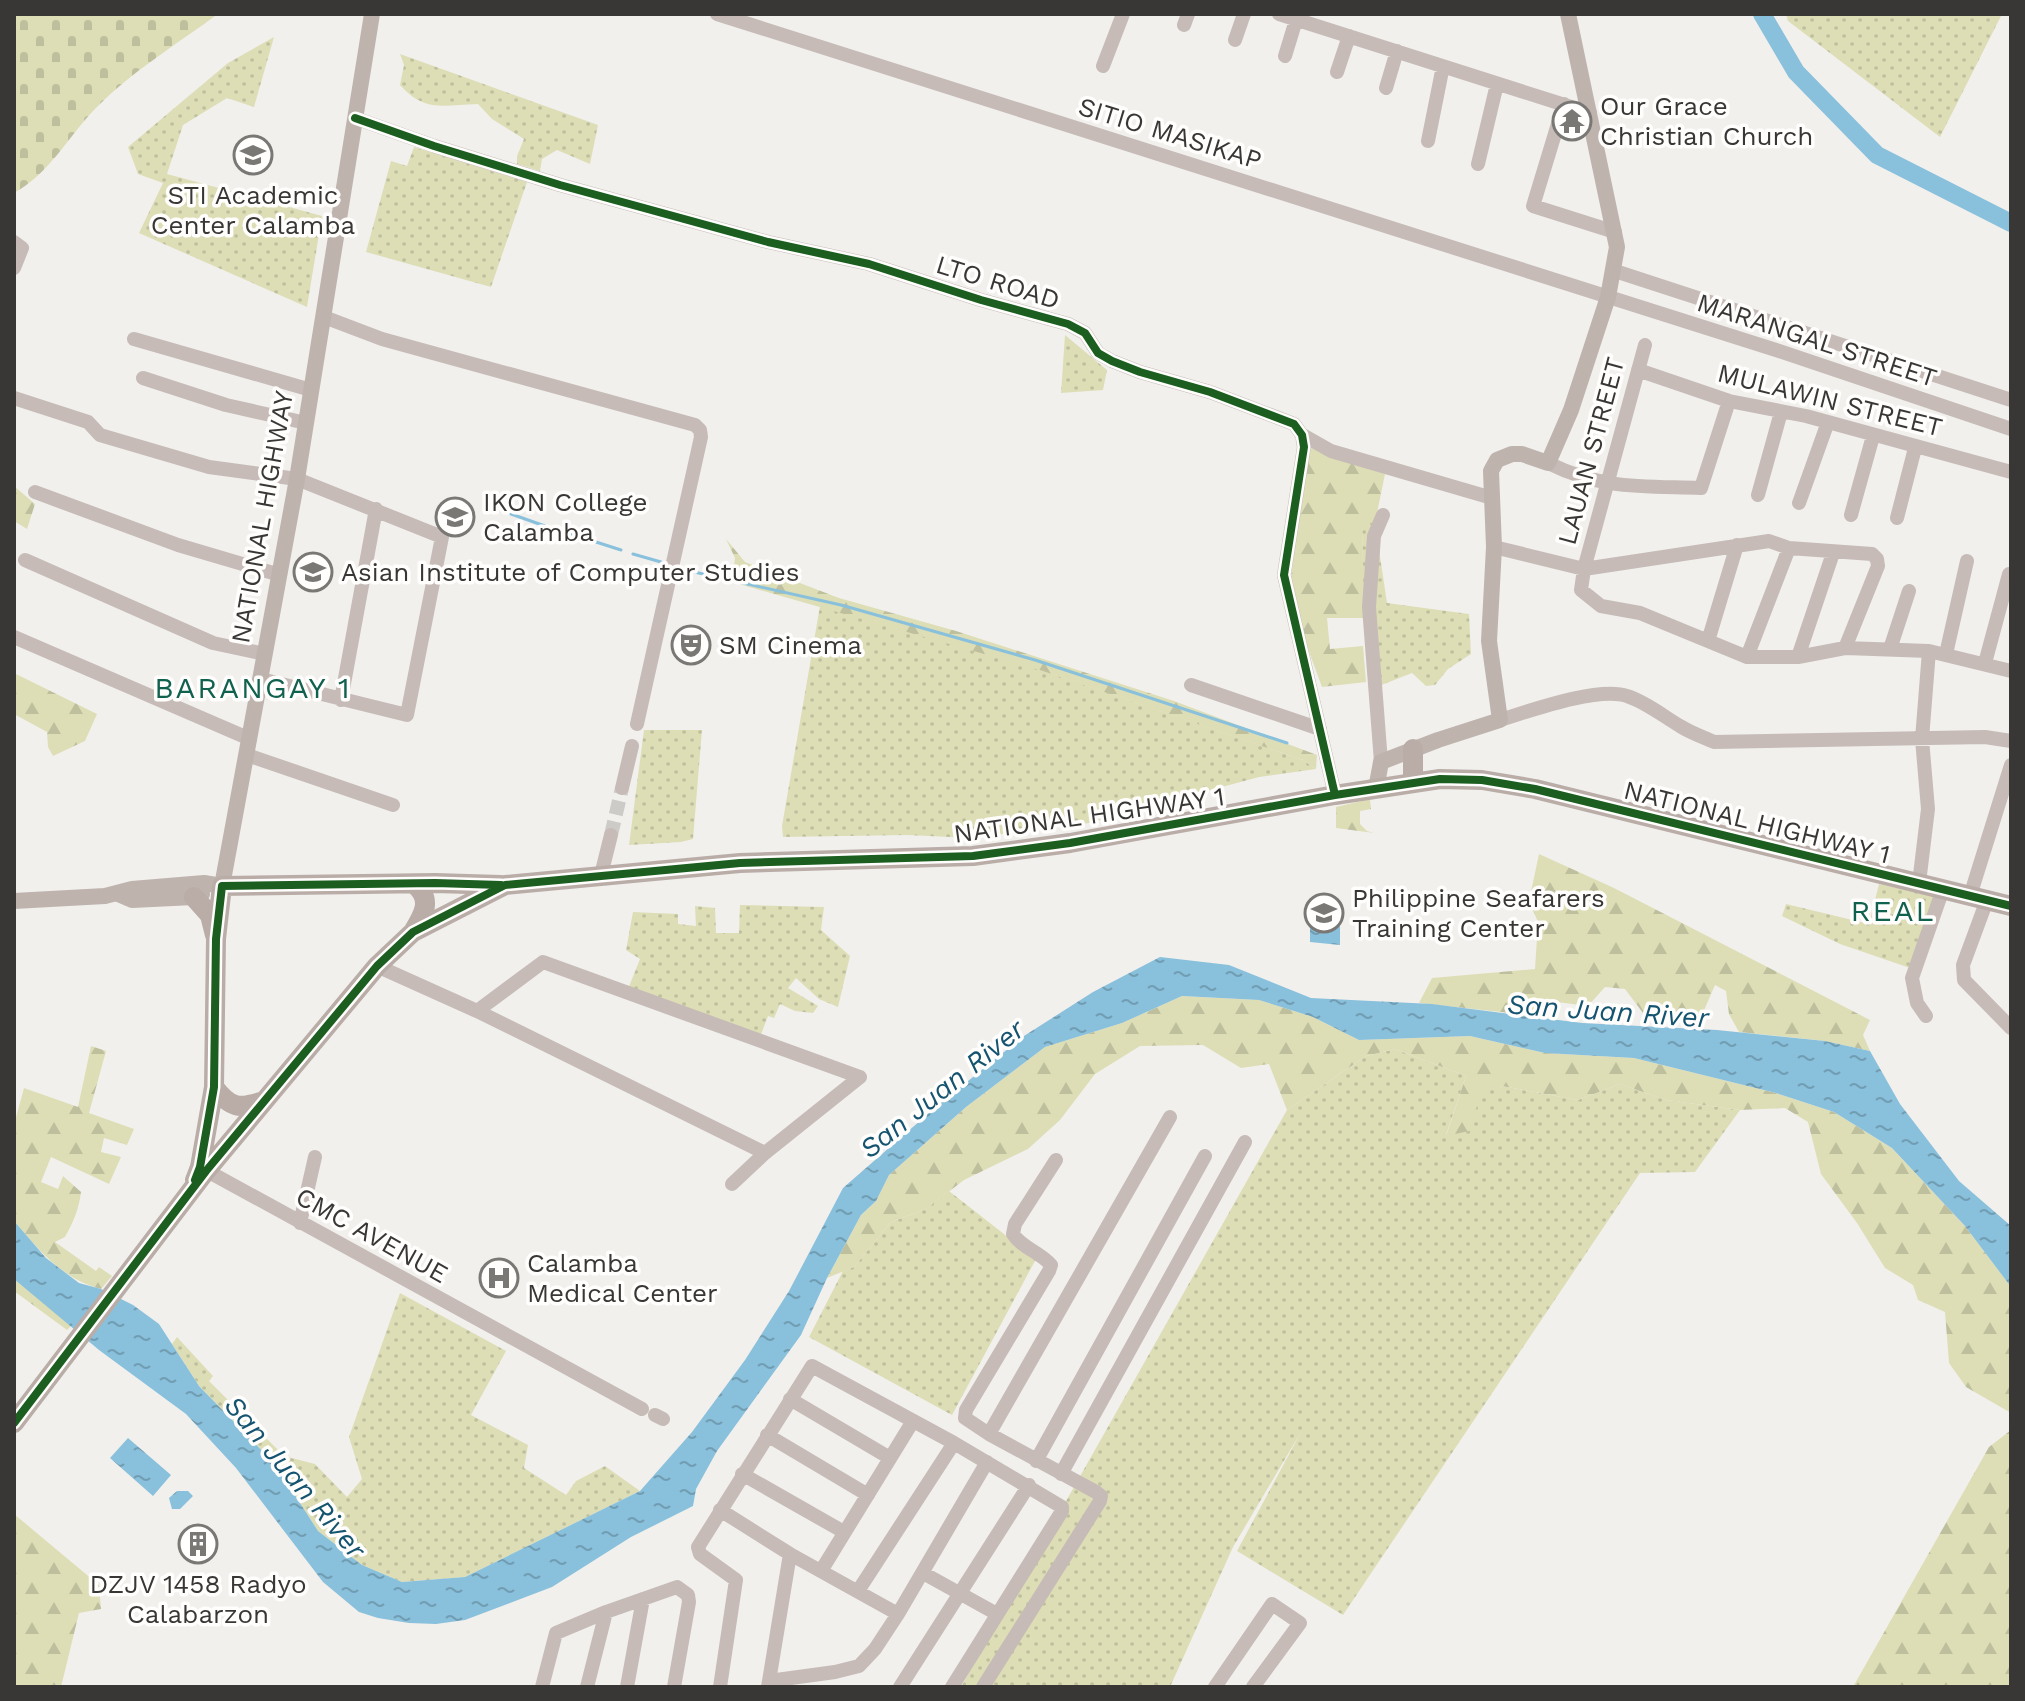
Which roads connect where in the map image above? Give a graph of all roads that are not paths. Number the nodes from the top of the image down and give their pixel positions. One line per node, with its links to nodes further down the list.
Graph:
1 (372, 14): 19 (main road, NATIONAL HIGHWAY)
2 (717, 14): 26 (street, SITIO MASIKAP)
3 (1123, 14): 12 (street)
4 (1244, 14): 9 (street)
5 (1279, 14): 7 (street)
6 (1568, 14): 18 (main road)
7 (1296, 20): 8 (street); 11 (street)
8 (1349, 36): 10 (street); 14 (street)
9 (1235, 40)
10 (1397, 51): 13 (street); 16 (street)
11 (1285, 56)
12 (1103, 66)
13 (1443, 66): 15 (street); 20 (street)
14 (1337, 72)
15 (1497, 84): 17 (street); 21 (street)
16 (1386, 88)
17 (1564, 104): 18 (street); 22 (street)
18 (1590, 113): 22 (main road)
19 (355, 118): 27 (main road, NATIONAL HIGHWAY); 41 (street, LTO ROAD)
20 (1428, 141)
21 (1478, 164)
22 (1615, 232): 25 (main road)
23 (14, 242): 24 (street)
24 (14, 268)
25 (1615, 271): 26 (main road); 34 (street)
26 (1608, 297): 39 (street, MARANGAL STREET); 43 (main road)
27 (324, 317): 32 (main road, NATIONAL HIGHWAY); 80 (street)
28 (134, 339): 32 (street)
29 (1645, 345): 30 (street, LAUAN STREET)
30 (1638, 370): 35 (street, MULAWIN STREET); 46 (street, LAUAN STREET)
31 (143, 378): 38 (street)
32 (311, 390): 38 (main road, NATIONAL HIGHWAY)
33 (14, 398): 45 (street)
34 (2011, 400)
35 (1729, 401): 36 (street, MULAWIN STREET); 46 (street)
36 (1781, 412): 37 (street, MULAWIN STREET); 48 (street)
37 (1828, 422): 40 (street, MULAWIN STREET); 50 (street)
38 (306, 423): 45 (main road, NATIONAL HIGHWAY)
39 (2011, 429)
40 (1873, 436): 42 (street, MULAWIN STREET); 53 (street)
41 (1303, 440): 49 (street, LTO ROAD); 81 (street)
42 (1915, 448): 44 (street, MULAWIN STREET); 54 (street)
43 (1548, 463): 46 (street); 49 (main road)
44 (2011, 472)
45 (297, 479): 51 (street); 63 (main road, NATIONAL HIGHWAY)
46 (1609, 485): 61 (street, LAUAN STREET)
47 (35, 492): 63 (street)
48 (1758, 495)
49 (1492, 503): 56 (main road)
50 (1799, 503)
51 (376, 509): 78 (street); 78 (street)
52 (1383, 515): 87 (street)
53 (1851, 515)
54 (1897, 518)
55 (1737, 545): 57 (street); 61 (street); 66 (street)
56 (1494, 547): 61 (street); 79 (main road)
57 (1789, 548): 58 (street); 72 (street)
58 (1833, 553): 67 (street); 73 (street)
59 (25, 560): 70 (street)
60 (1967, 561): 71 (street)
61 (1584, 569): 66 (street)
62 (2009, 574): 74 (street)
63 (280, 575): 70 (main road, NATIONAL HIGHWAY)
64 (1909, 591): 68 (street)
65 (14, 637): 85 (street)
66 (1708, 641): 72 (street)
67 (1845, 648): 68 (street); 73 (street)
68 (1890, 649): 69 (street)
69 (1929, 651): 71 (street); 82 (street)
70 (265, 654): 76 (main road, NATIONAL HIGHWAY)
71 (1946, 654): 74 (street)
72 (1747, 657): 73 (street)
73 (1798, 657)
74 (1985, 663): 75 (street)
75 (2011, 671)
76 (261, 679): 78 (street); 85 (main road, NATIONAL HIGHWAY)
77 (1191, 685): 81 (street)
78 (341, 700)
79 (1500, 720): 82 (street); 86 (main road)
80 (637, 724)
81 (1320, 729): 92 (street)
82 (1922, 739): 83 (street); 97 (street)
83 (2011, 741)
84 (632, 746): 90 (street)
85 (248, 747): 93 (street); 100 (main road, NATIONAL HIGHWAY)
86 (1413, 749): 87 (main road); 89 (highway)
87 (1381, 762): 91 (main road)
88 (2011, 765): 104 (street)
89 (1413, 783): 91 (highway, NATIONAL HIGHWAY 1); 97 (highway, NATIONAL HIGHWAY 1)
90 (622, 788)
91 (1376, 789): 92 (highway, NATIONAL HIGHWAY 1)
92 (1335, 795): 95 (highway, NATIONAL HIGHWAY 1)
93 (393, 805)
94 (611, 835): 95 (street)
95 (601, 875): 99 (highway, NATIONAL HIGHWAY 1)
96 (435, 883): 98 (highway); 99 (highway); 107 (highway)
97 (1919, 883): 101 (highway, NATIONAL HIGHWAY 1)
98 (414, 884): 100 (highway); 108 (highway)
99 (505, 885): 107 (highway, NATIONAL HIGHWAY 1)
100 (222, 886): 102 (main road); 103 (main road); 109 (highway, NATIONAL HIGHWAY 1)
101 (1943, 889): 104 (highway, NATIONAL HIGHWAY 1); 112 (street)
102 (118, 894): 103 (main road); 105 (main road)
103 (194, 897): 109 (highway)
104 (1978, 898): 106 (highway, NATIONAL HIGHWAY 1); 113 (street)
105 (14, 901)
106 (2011, 906)
107 (442, 915): 108 (highway, NATIONAL HIGHWAY 1)
108 (413, 932): 110 (highway, NATIONAL HIGHWAY 1)
109 (216, 939): 114 (highway, NATIONAL HIGHWAY 1)
110 (377, 966): 111 (street); 115 (highway, NATIONAL HIGHWAY 1)
111 (477, 1011): 118 (street); 118 (street)
112 (1926, 1016)
113 (2011, 1028)
114 (214, 1087): 115 (highway); 122 (highway, NATIONAL HIGHWAY 1)
115 (264, 1101): 122 (highway, NATIONAL HIGHWAY 1)
116 (1170, 1117): 129 (street)
117 (1245, 1142): 136 (street)
118 (765, 1153): 123 (street)
119 (1205, 1156): 133 (street)
120 (315, 1157): 124 (street)
121 (1056, 1160): 129 (street)
122 (203, 1169): 124 (street, CMC AVENUE); 128 (highway, NATIONAL HIGHWAY 1)
123 (732, 1184)
124 (300, 1223): 126 (street, CMC AVENUE)
125 (790, 1399): 127 (street); 130 (street); 132 (street)
126 (653, 1414)
127 (913, 1421): 131 (street); 132 (street)
128 (14, 1423)
129 (989, 1434): 133 (street)
130 (767, 1435): 135 (street); 138 (street)
131 (954, 1443): 134 (street); 144 (street)
132 (890, 1458): 138 (street)
133 (1036, 1461): 136 (street)
134 (987, 1462): 137 (street); 143 (street)
135 (742, 1474): 139 (street); 140 (street)
136 (1061, 1474): 158 (street)
137 (1029, 1485): 145 (street); 149 (street)
138 (868, 1495): 140 (street)
139 (720, 1510): 141 (street); 155 (street)
140 (844, 1532): 142 (street)
141 (790, 1554): 142 (street); 150 (street)
142 (821, 1571): 144 (street)
143 (923, 1573): 145 (street); 148 (street)
144 (858, 1591): 148 (street)
145 (961, 1594): 149 (street); 156 (street)
146 (643, 1599): 147 (street); 153 (street); 154 (street)
147 (606, 1612): 151 (street); 152 (street)
148 (898, 1614): 150 (street)
149 (997, 1614): 157 (street)
150 (768, 1684)
151 (542, 1687)
152 (587, 1687)
153 (627, 1687)
154 (674, 1687)
155 (720, 1687)
156 (900, 1687)
157 (952, 1687)
158 (983, 1687)
159 (1215, 1687): 160 (street)
160 (1253, 1687)

